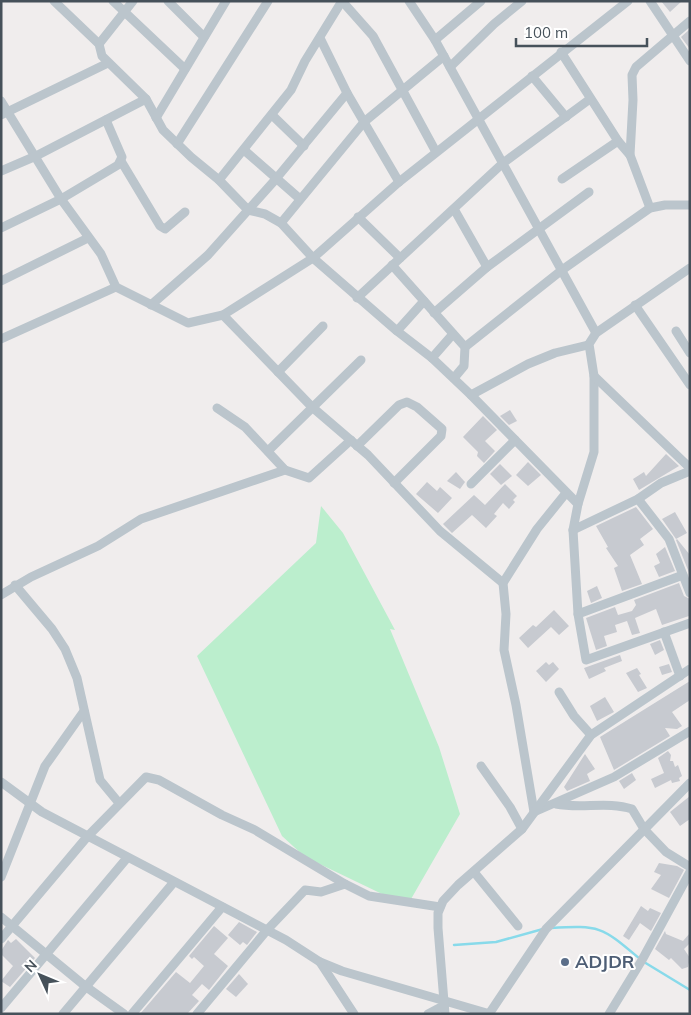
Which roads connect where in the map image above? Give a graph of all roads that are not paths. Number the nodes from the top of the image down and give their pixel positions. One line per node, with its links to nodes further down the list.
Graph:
1 (54, 1): 19 (street)
2 (113, 1): 13 (street)
3 (133, 1): 13 (street)
4 (168, 1): 16 (street)
5 (268, 1): 40 (street)
6 (342, 1): 17 (street); 27 (street)
7 (409, 1): 18 (street)
8 (481, 1): 18 (street)
9 (628, 1): 20 (street)
10 (650, 1): 15 (street)
11 (223, 2): 16 (street)
12 (517, 3): 24 (street)
13 (125, 12): 19 (street); 25 (street)
14 (690, 21): 15 (street)
15 (674, 35): 22 (street); 45 (street)
16 (204, 37): 25 (street)
17 (320, 38): 28 (street); 33 (street)
18 (434, 40): 21 (street)
19 (99, 44): 23 (street)
20 (561, 52): 26 (street); 30 (street)
21 (444, 56): 24 (street); 27 (street)
22 (690, 60)
23 (108, 63): 29 (street); 32 (street)
24 (450, 67): 36 (street)
25 (185, 69): 35 (street)
26 (532, 76): 34 (street); 36 (street)
27 (402, 90): 38 (street); 43 (street)
28 (347, 93): 38 (street); 41 (street)
29 (146, 99): 35 (street); 37 (street)
30 (590, 99): 34 (street); 39 (street)
31 (1, 100): 32 (street)
32 (4, 113): 44 (street)
33 (272, 115): 41 (street); 42 (street)
34 (566, 117): 47 (street)
35 (156, 118): 40 (street)
36 (479, 119): 43 (street); 47 (street)
37 (106, 120): 44 (street); 46 (street)
38 (364, 122): 52 (street); 55 (street)
39 (618, 141): 45 (street); 49 (street)
40 (178, 144): 50 (street)
41 (304, 146): 51 (street)
42 (244, 150): 50 (street); 51 (street)
43 (436, 152): 52 (street)
44 (36, 156): 48 (street); 54 (street)
45 (630, 156): 57 (street)
46 (121, 161): 54 (street); 60 (street)
47 (503, 163): 58 (street); 64 (street)
48 (1, 171)
49 (562, 179)
50 (219, 180): 59 (street)
51 (276, 180): 55 (street); 59 (street)
52 (399, 182): 61 (street)
53 (589, 192): 64 (street)
54 (61, 199): 63 (street); 65 (street)
55 (300, 199): 62 (street)
56 (690, 205): 57 (street)
57 (650, 208): 71 (street)
58 (454, 209): 67 (street); 69 (street)
59 (248, 210): 62 (street); 76 (street)
60 (184, 212)
61 (358, 217): 66 (street); 67 (street)
62 (280, 223): 66 (street)
63 (1, 228)
64 (539, 228): 69 (street); 71 (street)
65 (88, 238): 72 (street); 73 (street)
66 (313, 258): 74 (street); 79 (street)
67 (400, 258): 68 (street)
68 (392, 265): 74 (street); 75 (street)
69 (486, 267): 78 (street)
70 (690, 268): 77 (street)
71 (562, 270): 83 (street); 87 (street)
72 (1, 281)
73 (116, 287): 76 (street); 85 (street)
74 (358, 298): 81 (street)
75 (424, 301): 78 (street); 81 (street)
76 (151, 305): 79 (street)
77 (635, 305): 83 (street); 94 (street)
78 (434, 313): 84 (street)
79 (223, 315): 91 (street)
80 (323, 326): 91 (street)
81 (397, 331): 89 (street)
82 (676, 331): 88 (street)
83 (596, 333): 86 (street)
84 (453, 334): 87 (street); 89 (street)
85 (1, 339)
86 (588, 345): 92 (street); 95 (street)
87 (465, 347): 93 (street)
88 (690, 354)
89 (432, 358): 93 (street)
90 (361, 360): 96 (street)
91 (278, 372): 96 (street)
92 (594, 376): 102 (street); 107 (street)
93 (454, 378): 95 (street)
94 (690, 385)
95 (472, 395): 98 (street)
96 (312, 407): 99 (street); 100 (street)
97 (217, 408): 100 (street)
98 (515, 440): 104 (street); 105 (street)
99 (354, 443): 101 (street); 103 (street); 103 (street)
100 (268, 451): 101 (street)
101 (285, 470): 111 (street)
102 (690, 470): 106 (street)
103 (394, 484): 110 (street)
104 (471, 484)
105 (566, 492): 107 (street); 110 (street)
106 (638, 499): 108 (street); 109 (street)
107 (578, 504): 108 (street)
108 (573, 530): 114 (street)
109 (683, 575): 112 (street); 114 (street)
110 (503, 583): 129 (street)
111 (15, 585): 113 (street); 120 (street)
112 (690, 593)
113 (1, 595)
114 (578, 614): 116 (street)
115 (690, 623): 116 (street)
116 (664, 632): 118 (street)
117 (690, 669): 118 (street)
118 (680, 676): 122 (street)
119 (559, 692): 122 (street)
120 (84, 711): 126 (street); 128 (street)
121 (690, 730): 127 (street)
122 (591, 735): 129 (street)
123 (481, 766): 130 (street)
124 (1, 782): 128 (street)
125 (690, 783): 131 (street)
126 (119, 803): 132 (street); 139 (street)
127 (556, 804): 129 (street); 131 (street)
128 (30, 805): 132 (street); 137 (street)
129 (534, 812): 130 (street)
130 (522, 829): 135 (street)
131 (644, 829): 134 (street); 158 (street)
132 (87, 837): 133 (street); 143 (street)
133 (127, 858): 138 (street); 147 (street)
134 (690, 867)
135 (474, 872): 141 (street); 144 (street)
136 (690, 872): 159 (street)
137 (1, 877)
138 (174, 882): 140 (street); 149 (street)
139 (345, 884): 141 (street); 145 (street)
140 (222, 907): 145 (street); 154 (street)
141 (440, 907): 150 (street)
142 (1, 917): 143 (street)
143 (12, 926): 146 (street); 147 (street)
144 (518, 926)
145 (266, 930): 148 (street); 155 (street)
146 (1, 939)
147 (47, 955): 149 (street); 151 (street)
148 (320, 962): 150 (street); 156 (street)
149 (85, 986): 152 (street); 153 (street)
150 (445, 1006): 157 (street); 158 (street)
151 (1, 1008)
152 (63, 1014)
153 (124, 1014)
154 (132, 1014)
155 (197, 1014)
156 (354, 1014)
157 (428, 1014)
158 (490, 1014)
159 (609, 1014)

